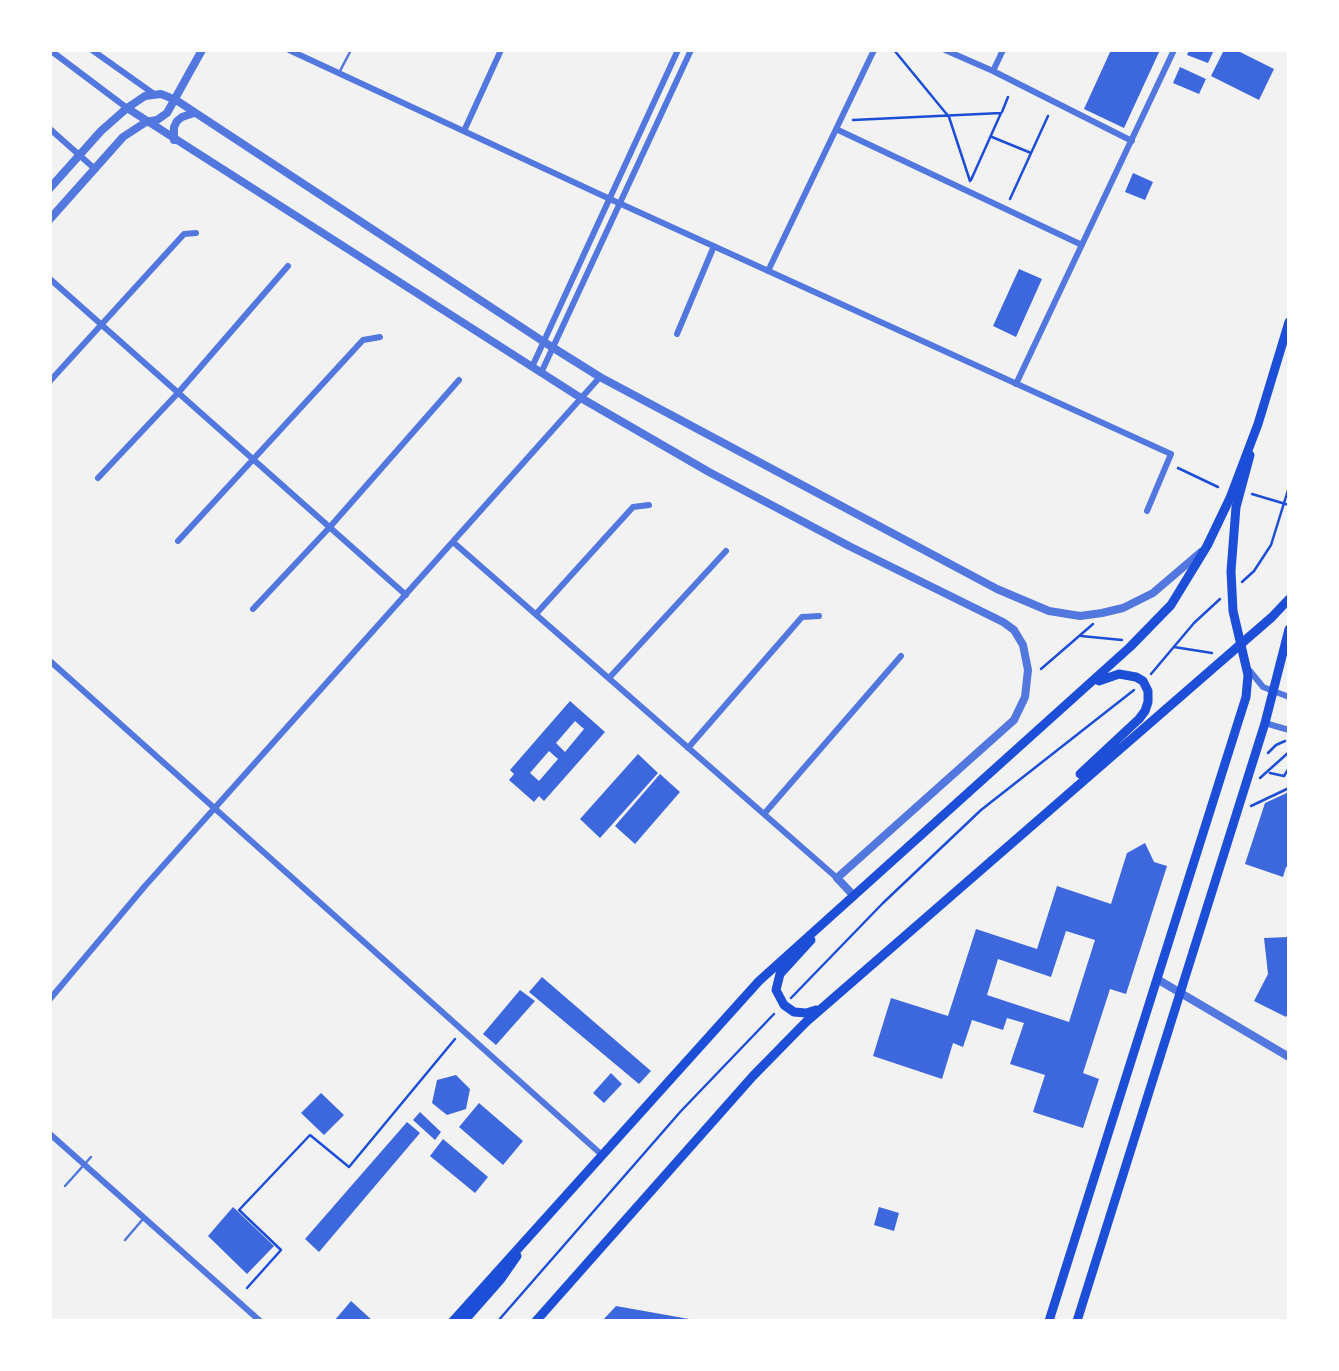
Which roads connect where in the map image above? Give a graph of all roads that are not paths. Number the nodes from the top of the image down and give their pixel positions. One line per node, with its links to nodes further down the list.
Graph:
1 (50, 50): 17 (street)
2 (92, 50): 15 (street)
3 (202, 50): 16 (street)
4 (289, 50): 14 (street)
5 (351, 50): 14 (lane)
6 (501, 50): 22 (street)
7 (678, 50): 28 (street)
8 (691, 50): 29 (street)
9 (874, 50): 21 (street)
10 (945, 50): 13 (street)
11 (1003, 50): 13 (street)
12 (1174, 50): 24 (street)
13 (993, 72): 24 (street)
14 (338, 73): 22 (street)
15 (154, 94): 16 (street); 17 (street)
16 (176, 100): 18 (street); 19 (street)
17 (127, 108): 19 (street); 25 (street)
18 (194, 114): 23 (street); 41 (street)
19 (146, 122): 23 (street); 26 (street)
20 (50, 129): 25 (street)
21 (836, 130): 32 (street); 35 (street)
22 (464, 132): 28 (street)
23 (174, 140): 43 (street)
24 (1132, 141): 32 (street)
25 (80, 155): 26 (street); 27 (street)
26 (95, 168): 30 (street)
27 (50, 188)
28 (610, 199): 29 (street); 41 (street)
29 (621, 204): 33 (street); 42 (street)
30 (50, 219)
31 (196, 234): 38 (street)
32 (1082, 244): 48 (street)
33 (714, 246): 35 (street); 39 (street)
34 (288, 266): 49 (street)
35 (768, 271): 48 (street)
36 (50, 279): 38 (street)
37 (1289, 322): 51 (main road)
38 (102, 326): 47 (street); 49 (street)
39 (677, 334)
40 (380, 337): 52 (street)
41 (544, 342): 42 (street); 43 (street)
42 (554, 348): 44 (street); 45 (street)
43 (532, 368): 44 (street)
44 (540, 373): 50 (street)
45 (600, 376): 50 (street); 59 (street)
46 (459, 380): 56 (street)
47 (50, 381)
48 (1016, 384): 55 (street)
49 (178, 393): 52 (street); 53 (street)
50 (581, 398): 58 (street); 81 (street)
51 (1258, 424): 59 (main road); 67 (main road)
52 (254, 458): 56 (street); 57 (street)
53 (98, 478)
54 (649, 505): 64 (street)
55 (1147, 511)
56 (329, 528): 61 (street); 63 (street)
57 (178, 541)
58 (453, 542): 61 (street); 64 (street)
59 (1207, 546): 72 (main road)
60 (726, 551): 71 (street)
61 (406, 595): 78 (street)
62 (1289, 599): 67 (main road)
63 (252, 609)
64 (536, 614): 71 (street)
65 (819, 616): 77 (street)
66 (1289, 629): 73 (main road)
67 (1240, 643): 70 (main road); 79 (main road)
68 (901, 656): 80 (street)
69 (50, 661): 78 (street)
70 (1247, 666): 73 (street); 84 (main road)
71 (609, 678): 77 (street)
72 (1087, 686): 79 (main road); 82 (main road)
73 (1273, 692): 74 (street); 75 (main road)
74 (1289, 698)
75 (1265, 723): 76 (street); 85 (main road)
76 (1289, 730)
77 (688, 748): 80 (street)
78 (216, 809): 86 (street); 90 (street)
79 (1048, 810): 87 (main road)
80 (764, 814): 81 (street)
81 (837, 878): 82 (street)
82 (854, 896): 83 (main road)
83 (840, 908): 87 (main road); 90 (main road)
84 (1158, 979): 85 (street); 101 (main road)
85 (1180, 992): 88 (street); 102 (main road)
86 (50, 998)
87 (820, 1009): 100 (main road)
88 (1289, 1057)
89 (50, 1134): 92 (street)
90 (602, 1155): 95 (main road)
91 (92, 1157): 92 (lane)
92 (84, 1165): 93 (lane); 94 (street)
93 (65, 1186)
94 (144, 1218): 96 (lane); 97 (street)
95 (545, 1218): 98 (main road); 99 (main road)
96 (125, 1240)
97 (260, 1321)
98 (453, 1321)
99 (464, 1321)
100 (536, 1321)
101 (1049, 1321)
102 (1076, 1321)

